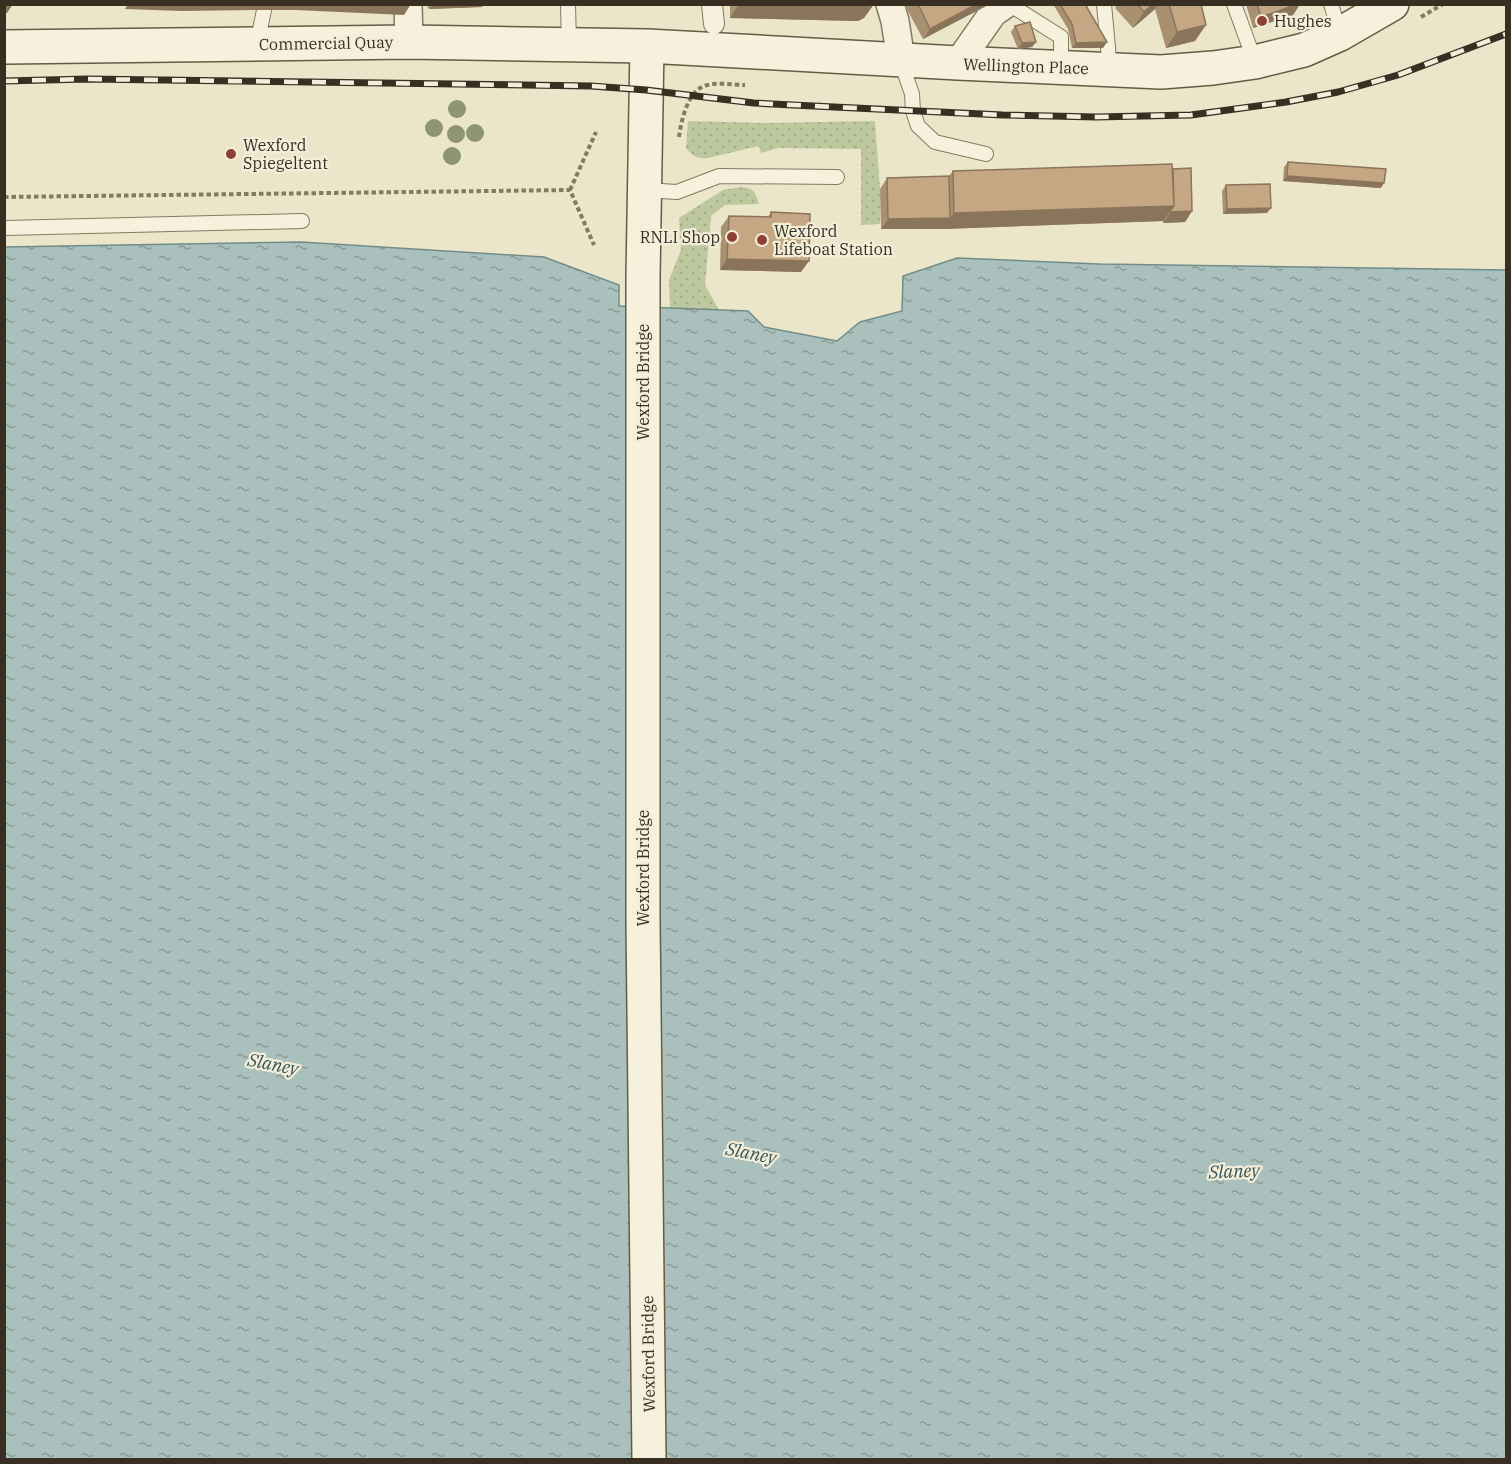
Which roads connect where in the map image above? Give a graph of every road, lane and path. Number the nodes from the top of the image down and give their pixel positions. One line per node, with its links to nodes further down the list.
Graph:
1 (408, 4): 12 (street)
2 (568, 4): 14 (lane)
3 (712, 4): 11 (street)
4 (890, 4): 18 (street)
5 (1007, 4): 19 (street); 21 (lane)
6 (1104, 4): 22 (lane)
7 (1234, 4): 20 (lane)
8 (1392, 4): 10 (main road, Wellington Place)
9 (264, 10): 13 (lane)
10 (1335, 19): 20 (main road, Wellington Place)
11 (714, 24)
12 (409, 42): 13 (main road, Commercial Quay); 14 (main road, Commercial Quay)
13 (257, 44): 16 (main road, Commercial Quay)
14 (569, 45): 15 (main road, Commercial Quay)
15 (647, 46): 17 (main road, Wellington Place); 28 (main road, Wexford Bridge)
16 (4, 47)
17 (751, 52): 18 (main road, Wellington Place); 24 (path)
18 (901, 60): 19 (main road, Wellington Place); 25 (lane)
19 (958, 63): 21 (main road, Wellington Place)
20 (1255, 63): 22 (main road, Wellington Place)
21 (1061, 67): 22 (main road, Wellington Place)
22 (1110, 70)
23 (597, 132): 27 (path)
24 (679, 136)
25 (986, 154)
26 (837, 177): 28 (lane)
27 (570, 190): 29 (path); 32 (path)
28 (644, 190): 33 (main road, Wexford Bridge)
29 (4, 196)
30 (302, 222): 31 (lane)
31 (4, 228)
32 (594, 245)
33 (649, 1460)

